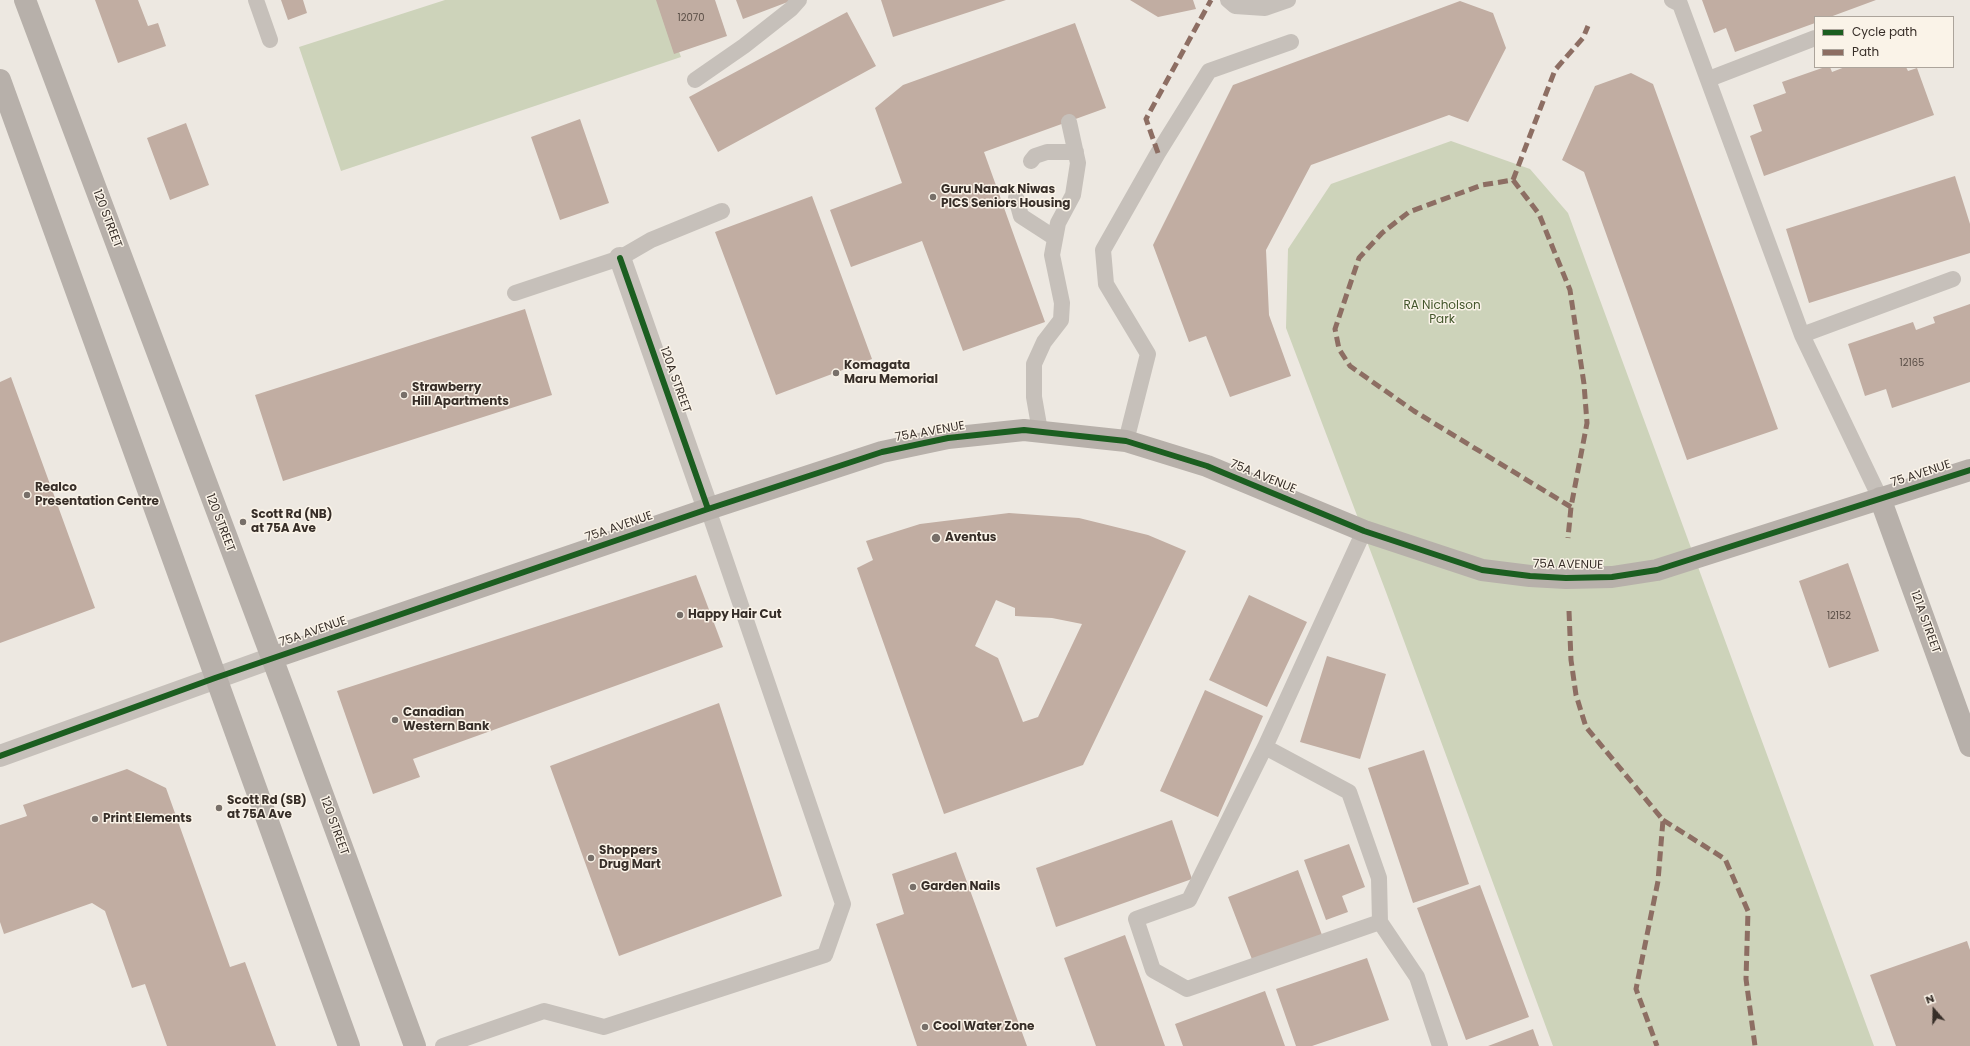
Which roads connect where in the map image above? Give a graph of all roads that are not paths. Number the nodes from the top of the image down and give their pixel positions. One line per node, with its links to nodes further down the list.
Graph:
1 (25, 0): 29 (main road, 120 STREET)
2 (256, 0): 8 (lane)
3 (799, 0): 12 (lane)
4 (1228, 0): 5 (lane)
5 (1288, 0)
6 (1672, 0): 10 (lane)
7 (1814, 38): 10 (lane)
8 (270, 40)
9 (1291, 42): 24 (lane)
10 (1709, 79): 22 (lane)
11 (0, 80): 30 (main road)
12 (695, 80)
13 (1069, 122): 14 (lane)
14 (1076, 152): 15 (lane); 18 (lane)
15 (1031, 161)
16 (1016, 198): 18 (lane)
17 (722, 211): 19 (lane)
18 (1055, 238): 23 (lane)
19 (620, 258): 21 (lane); 27 (street, 120A STREET)
20 (1952, 279): 22 (lane)
21 (516, 293)
22 (1802, 335): 26 (lane)
23 (1040, 431): 24 (main road, 75A AVENUE); 27 (main road, 75A AVENUE)
24 (1126, 441): 28 (main road, 75A AVENUE)
25 (1970, 470): 26 (main road, 75 AVENUE)
26 (1880, 498): 28 (main road, 75A AVENUE); 31 (main road, 121A STREET)
27 (708, 509): 29 (main road, 75A AVENUE); 37 (lane)
28 (1364, 531): 32 (lane)
29 (272, 658): 30 (street, 75A AVENUE); 36 (main road, 120 STREET)
30 (215, 678): 33 (street, 75A AVENUE); 35 (main road)
31 (1970, 746)
32 (1265, 747): 34 (lane); 34 (lane)
33 (0, 756)
34 (1380, 922): 38 (lane)
35 (349, 1046)
36 (414, 1046)
37 (443, 1046)
38 (1440, 1046)

